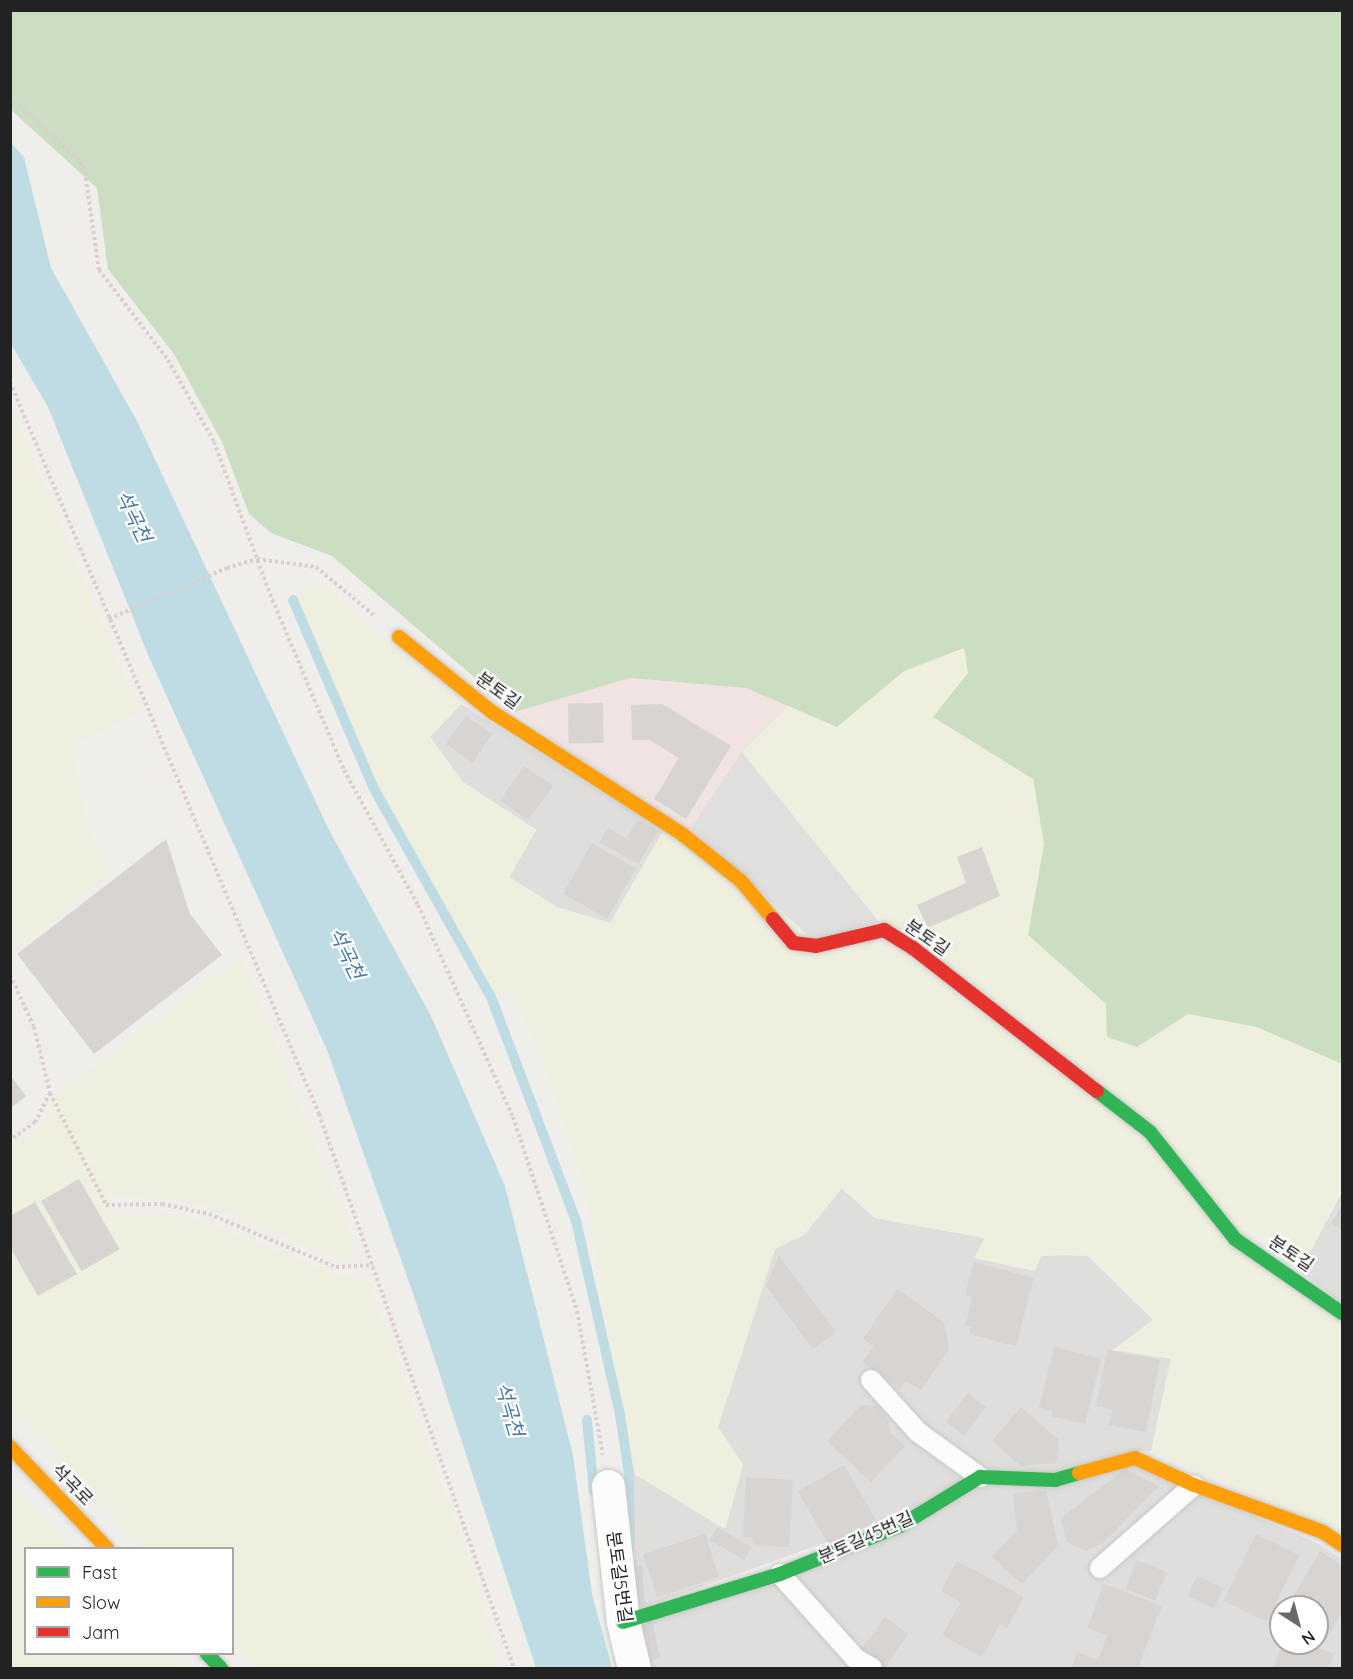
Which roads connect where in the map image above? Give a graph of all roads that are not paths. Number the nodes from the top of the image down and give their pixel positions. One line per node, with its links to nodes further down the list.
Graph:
1 (399, 637): 2 (street, 분토길)
2 (1342, 1313)
3 (871, 1380): 5 (lane)
4 (10, 1447): 9 (street, 석곡로)
5 (980, 1477): 6 (street); 11 (street, 분토길45번길)
6 (1194, 1485): 8 (street); 10 (lane)
7 (608, 1486): 12 (street, 분토길5번길)
8 (1342, 1545)
9 (106, 1547)
10 (1100, 1568)
11 (780, 1574): 12 (street, 분토길45번길); 16 (lane)
12 (623, 1622): 15 (street, 분토길5번길)
13 (209, 1655): 14 (street)
14 (221, 1668)
15 (634, 1668)
16 (872, 1668)

